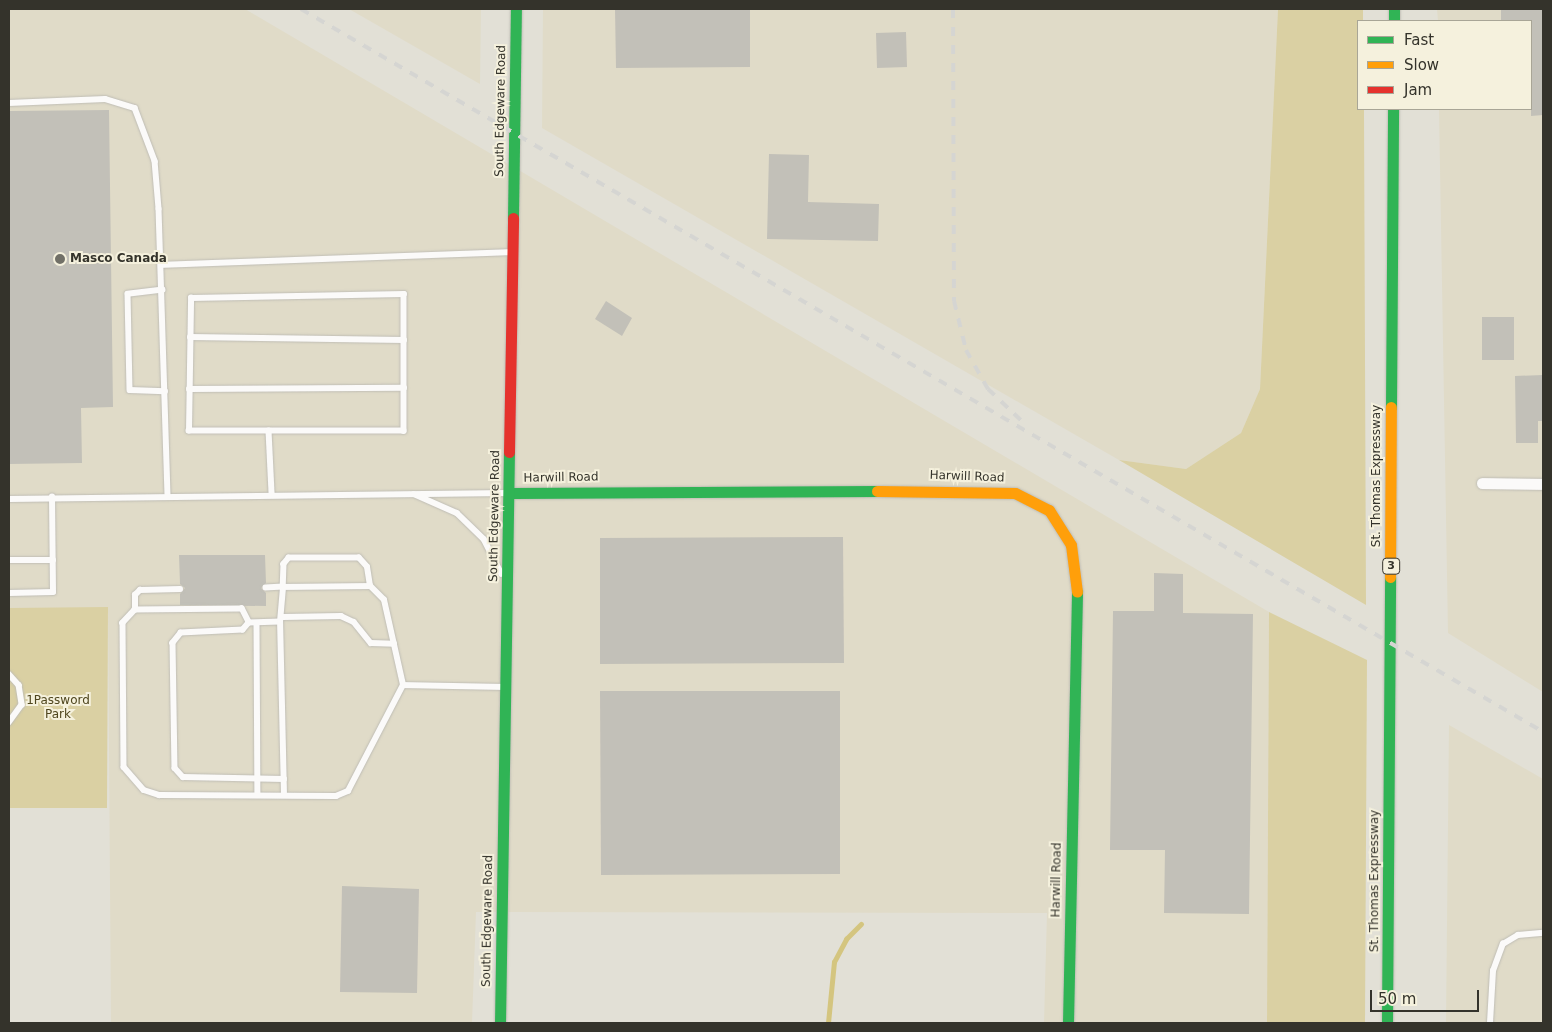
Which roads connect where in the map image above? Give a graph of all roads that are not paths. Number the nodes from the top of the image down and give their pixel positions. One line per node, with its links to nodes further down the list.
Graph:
1 (516, 9): 4 (main road, South Edgeware Road)
2 (9, 103): 5 (lane)
3 (1393, 110): 45 (main road, St. Thomas Expressway / 3)
4 (513, 252): 5 (lane); 17 (main road, South Edgeware Road)
5 (161, 265): 6 (lane)
6 (163, 290): 11 (lane); 11 (lane)
7 (190, 337): 8 (lane); 8 (lane); 10 (lane)
8 (404, 340): 9 (lane)
9 (404, 388): 10 (lane); 12 (lane)
10 (190, 389): 12 (lane)
11 (165, 391): 18 (lane)
12 (269, 431): 15 (lane)
13 (1482, 484): 14 (street)
14 (1543, 484)
15 (272, 493): 16 (lane); 18 (lane)
16 (410, 493): 17 (lane); 23 (lane)
17 (509, 493): 23 (main road, South Edgeware Road); 44 (main road, Harwill Road)
18 (168, 494): 19 (lane)
19 (52, 497): 20 (lane); 22 (lane)
20 (9, 499)
21 (9, 560): 22 (lane)
22 (53, 560): 28 (lane)
23 (507, 584): 36 (main road, South Edgeware Road)
24 (370, 586): 26 (lane); 26 (lane); 33 (lane)
25 (266, 588): 26 (lane)
26 (283, 588): 30 (lane)
27 (180, 589): 29 (lane)
28 (9, 594)
29 (135, 610): 31 (lane); 40 (lane)
30 (282, 619): 32 (lane); 33 (lane); 39 (lane)
31 (249, 623): 32 (lane); 38 (lane)
32 (257, 623): 38 (lane)
33 (394, 644): 35 (lane)
34 (9, 674): 37 (lane)
35 (403, 685): 36 (lane); 41 (lane)
36 (506, 687): 43 (main road, South Edgeware Road)
37 (9, 723)
38 (258, 778): 39 (lane); 40 (lane)
39 (284, 779): 41 (lane)
40 (258, 795): 41 (lane)
41 (284, 795)
42 (1543, 933): 46 (lane)
43 (500, 1023)
44 (1068, 1023)
45 (1387, 1023)
46 (1490, 1023)

